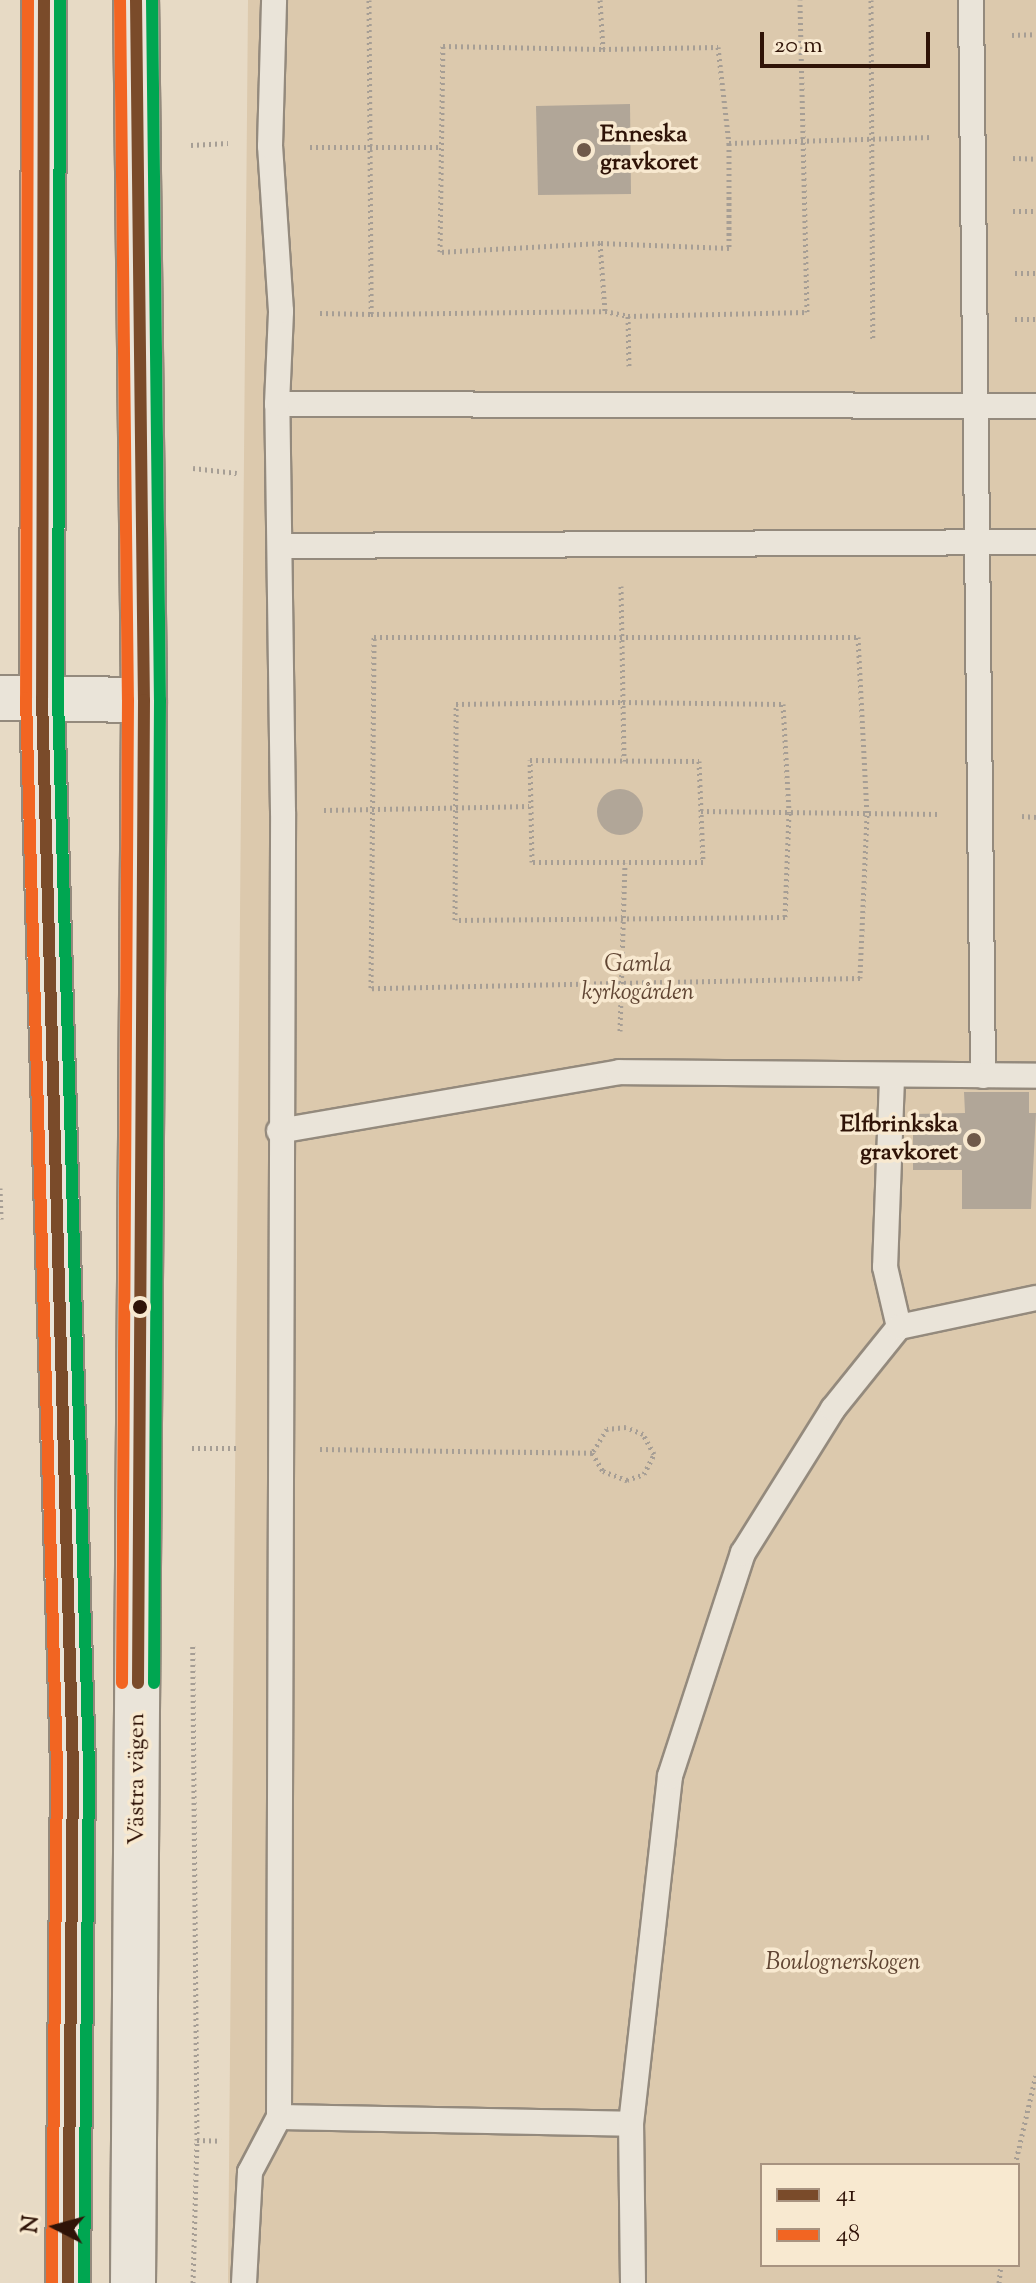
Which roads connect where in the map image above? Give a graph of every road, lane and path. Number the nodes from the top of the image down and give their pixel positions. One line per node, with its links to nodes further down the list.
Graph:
1 (44, 0): 32 (main road)
2 (136, 0): 33 (main road, Västra vägen)
3 (274, 0): 16 (lane)
4 (369, 0): 18 (path)
5 (600, 0): 9 (path)
6 (800, 0): 12 (path)
7 (871, 0): 11 (path)
8 (971, 0): 10 (lane)
9 (603, 49): 14 (path); 17 (path)
10 (972, 136): 11 (path); 23 (lane)
11 (871, 139): 12 (path); 21 (path)
12 (802, 141): 14 (path); 20 (path)
13 (212, 142): 15 (path)
14 (729, 143): 19 (path)
15 (190, 145)
16 (270, 146): 18 (path); 22 (lane)
17 (441, 147): 18 (path); 19 (path)
18 (373, 148): 20 (path)
19 (600, 243): 20 (path)
20 (605, 311)
21 (873, 339)
22 (277, 404): 23 (lane); 29 (lane)
23 (975, 406): 24 (lane); 28 (lane)
24 (1036, 406)
25 (193, 468): 26 (path)
26 (234, 473)
27 (1036, 542): 28 (lane)
28 (977, 543): 30 (lane); 42 (lane)
29 (280, 546): 30 (lane); 40 (lane)
30 (622, 546): 31 (path)
31 (619, 637): 34 (path); 38 (path); 43 (path)
32 (21, 698): 33 (main road); 61 (main road)
33 (144, 700): 62 (main road, Västra vägen)
34 (623, 702): 35 (path); 36 (path); 41 (path)
35 (624, 761): 37 (path); 39 (path)
36 (454, 806): 37 (path); 38 (path); 46 (path)
37 (529, 806): 45 (path)
38 (376, 808): 40 (path); 47 (path)
39 (701, 811): 41 (path); 45 (path)
40 (283, 812): 52 (lane)
41 (789, 813): 43 (path); 46 (path)
42 (980, 814): 43 (path); 44 (path); 49 (lane)
43 (867, 815): 47 (path)
44 (1036, 817)
45 (625, 863): 46 (path)
46 (623, 918): 47 (path)
47 (621, 986): 48 (path)
48 (619, 1072): 51 (lane); 52 (lane)
49 (983, 1076): 50 (lane); 51 (lane)
50 (1036, 1076)
51 (892, 1078): 54 (lane)
52 (279, 1131): 55 (lane)
53 (1036, 1298): 54 (lane)
54 (899, 1327): 59 (lane)
55 (281, 1448): 56 (path); 58 (lane)
56 (592, 1453): 56 (path)
57 (1036, 2075): 60 (path)
58 (279, 2117): 59 (lane); 63 (lane)
59 (631, 2124): 64 (lane)
60 (1015, 2163)
61 (68, 2283)
62 (133, 2283)
63 (244, 2283)
64 (633, 2283)

